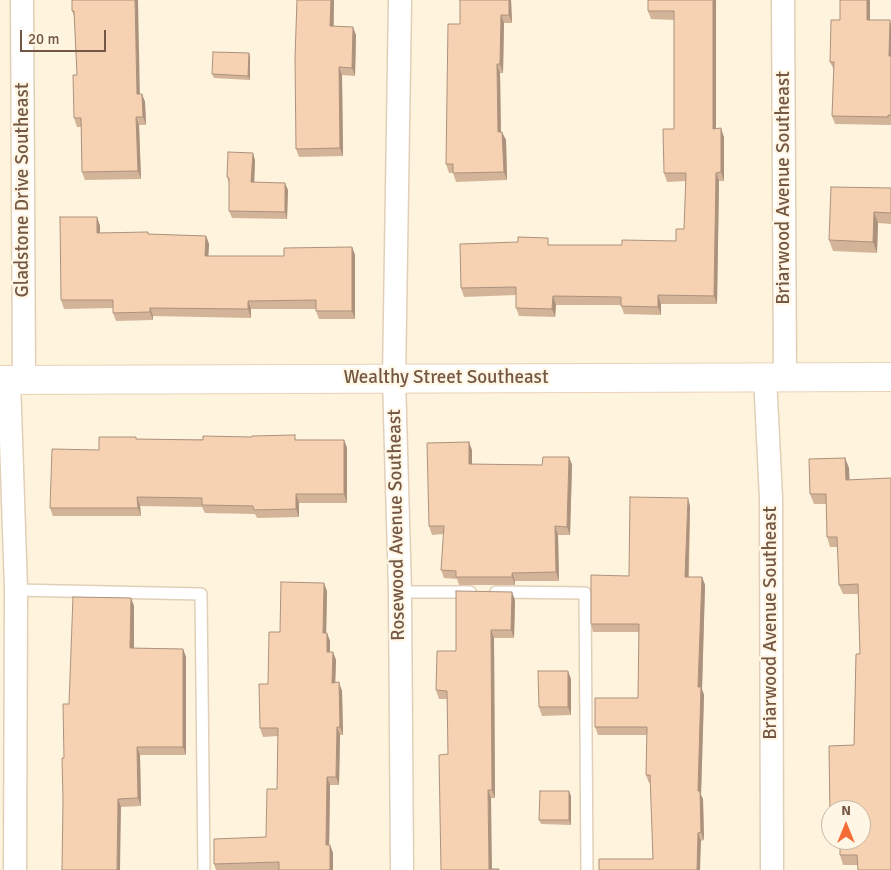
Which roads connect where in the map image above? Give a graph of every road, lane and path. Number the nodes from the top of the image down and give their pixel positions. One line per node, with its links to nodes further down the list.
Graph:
1 (22, 0): 7 (street, Gladstone Drive Southeast)
2 (400, 0): 6 (street, Rosewood Avenue Southeast)
3 (783, 0): 4 (street, Briarwood Avenue Southeast)
4 (775, 377): 5 (main road, Wealthy Street Southeast); 6 (main road, Wealthy Street Southeast); 14 (street, Briarwood Avenue Southeast)
5 (891, 377)
6 (394, 379): 7 (main road, Wealthy Street Southeast); 9 (street, Rosewood Avenue Southeast)
7 (11, 380): 8 (street, Gladstone Drive Southeast)
8 (16, 590): 10 (street, Gladstone Drive Southeast); 11 (lane)
9 (400, 592): 12 (street, Rosewood Avenue Southeast); 13 (lane)
10 (15, 870)
11 (204, 870)
12 (402, 870)
13 (587, 870)
14 (772, 870)

